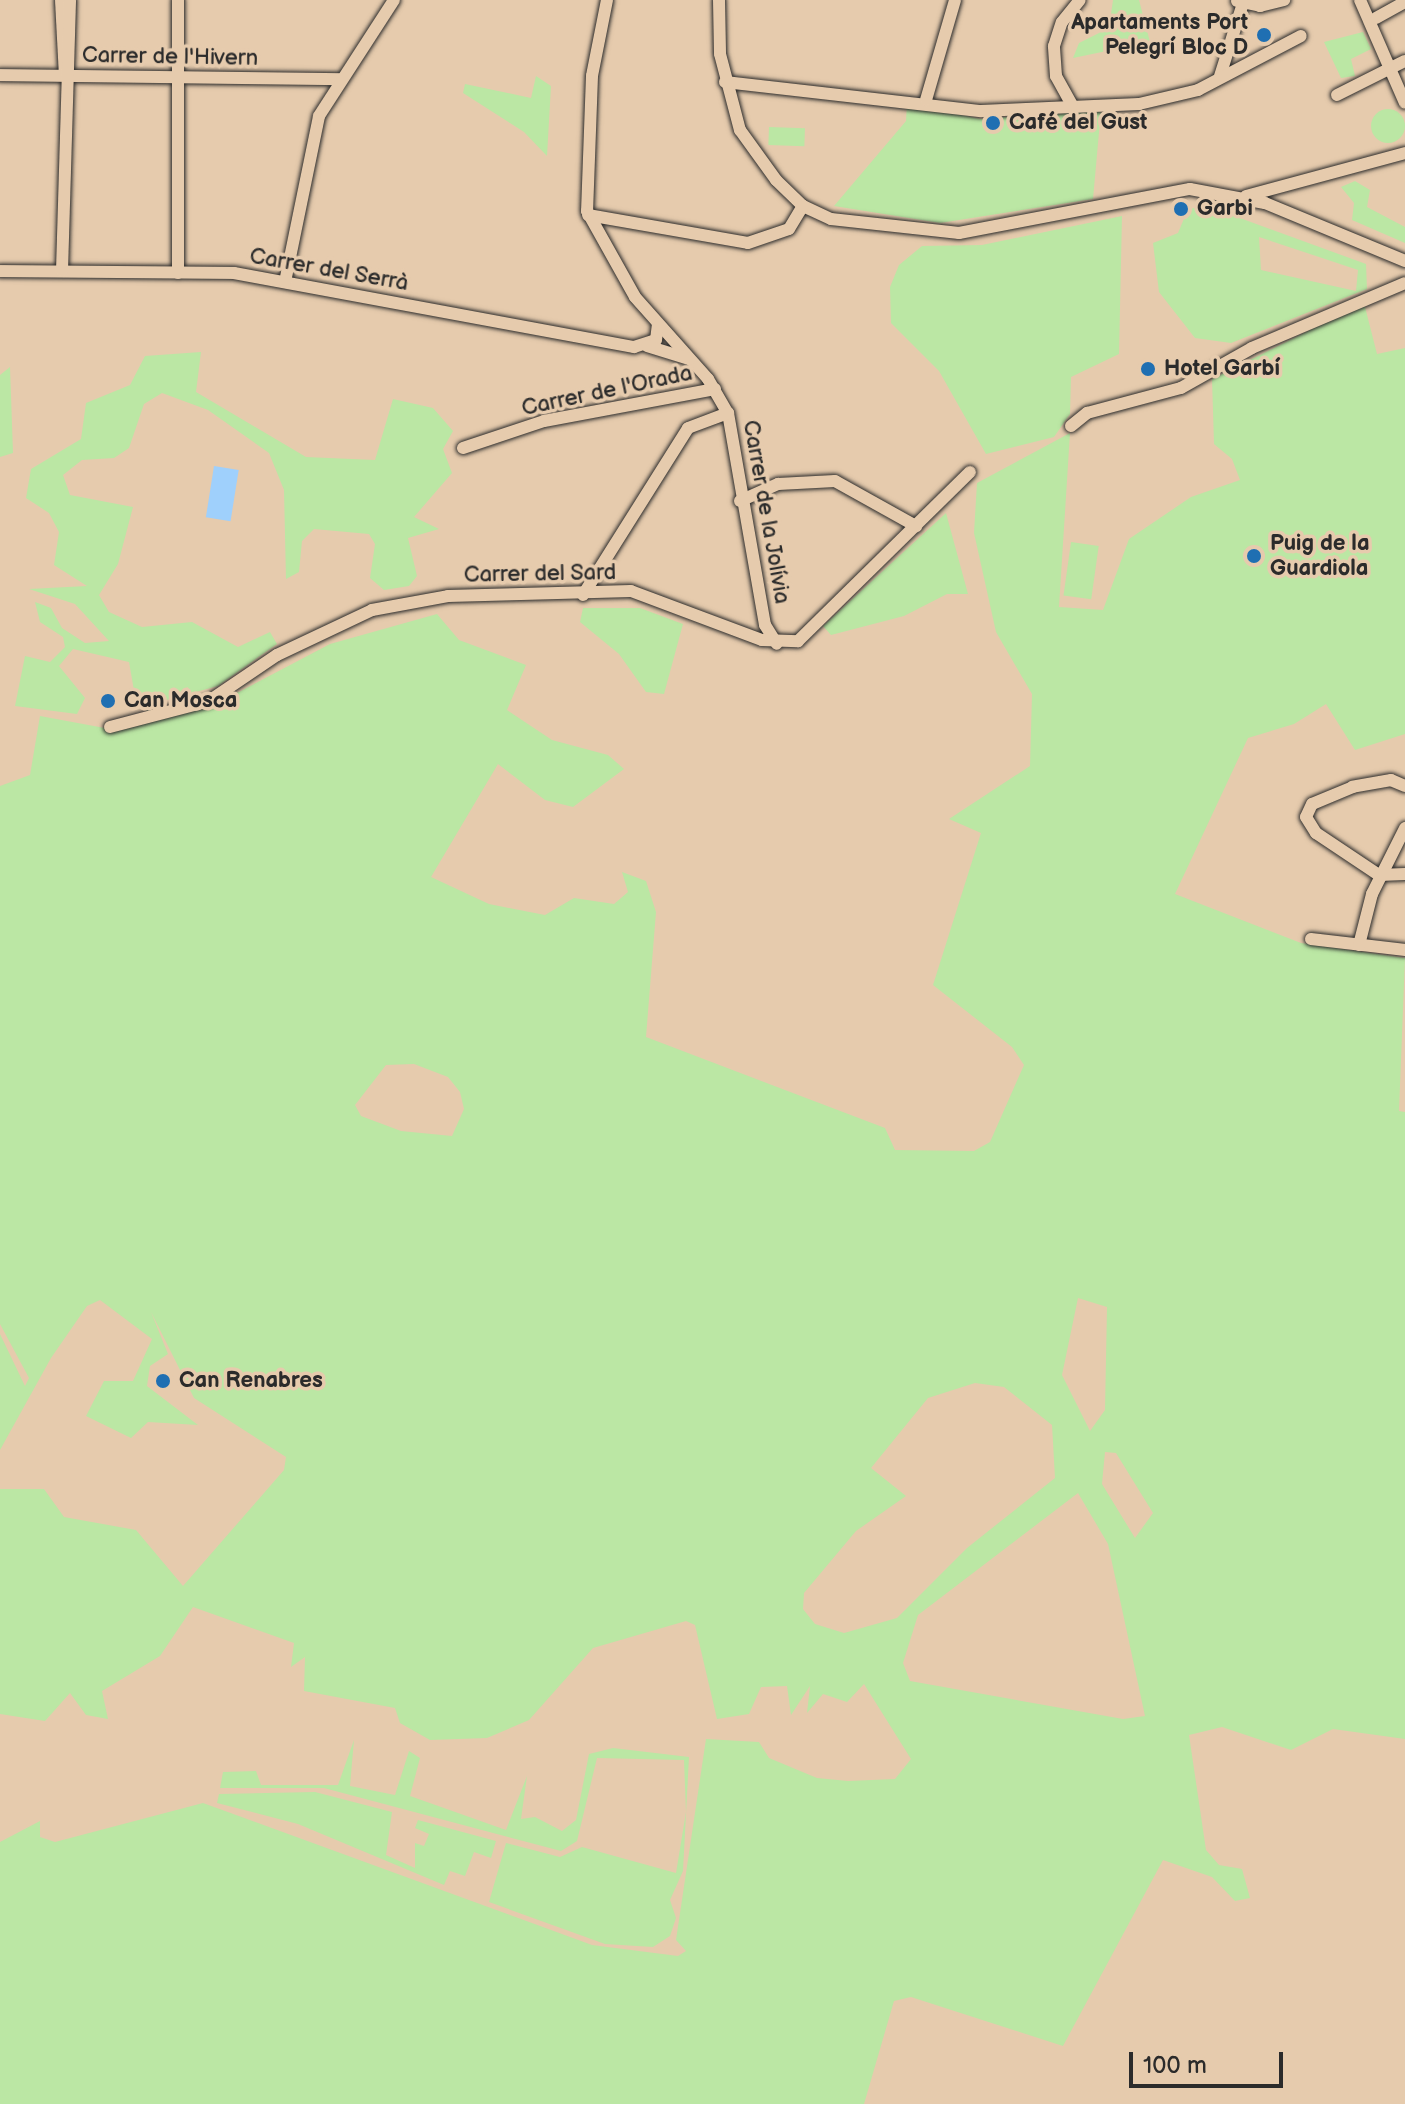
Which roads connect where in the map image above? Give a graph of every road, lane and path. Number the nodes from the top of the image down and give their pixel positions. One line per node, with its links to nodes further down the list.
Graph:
1 (61, 0): 18 (street)
2 (70, 0): 18 (street)
3 (178, 0): 20 (street)
4 (394, 0): 21 (street)
5 (607, 0): 30 (street, Carrer de la Jolívia)
6 (719, 0): 22 (street)
7 (955, 0): 24 (street)
8 (1080, 0): 26 (street)
9 (1284, 0): 11 (street)
10 (1360, 0): 16 (street)
11 (1241, 1): 19 (street)
12 (1405, 2): 13 (street)
13 (1376, 18)
14 (1301, 36): 19 (street)
15 (1405, 61): 16 (street)
16 (1390, 68): 23 (street); 25 (street)
17 (0, 75): 18 (street, Carrer de l'Hivern)
18 (65, 76): 20 (street, Carrer de l'Hivern); 35 (street)
19 (1220, 76): 26 (street)
20 (178, 77): 21 (street, Carrer de l'Hivern); 36 (street)
21 (339, 79): 37 (street)
22 (725, 82): 24 (street); 29 (street)
23 (1337, 95)
24 (926, 100): 26 (street)
25 (1404, 100)
26 (1072, 105)
27 (1405, 153): 28 (street)
28 (1242, 197): 29 (street); 33 (street)
29 (803, 206): 31 (street)
30 (588, 215): 31 (street); 32 (street, Carrer de la Jolívia)
31 (613, 224): 32 (street)
32 (600, 242): 39 (street, Carrer de la Jolívia)
33 (1405, 261)
34 (0, 271): 35 (street, Carrer del Serrà)
35 (62, 271): 36 (street, Carrer del Serrà)
36 (178, 273): 37 (street, Carrer del Serrà)
37 (285, 282): 40 (street, Carrer del Serrà)
38 (1405, 283): 44 (street)
39 (658, 324): 40 (street); 41 (street, Carrer de la Jolívia)
40 (647, 346): 41 (street, Carrer del Serrà)
41 (692, 360): 42 (street, Carrer de la Jolívia)
42 (715, 389): 43 (street, Carrer de la Jolívia); 45 (street, Carrer de l'Orada)
43 (728, 413): 47 (street, Carrer de la Jolívia); 49 (street)
44 (1071, 426)
45 (463, 448)
46 (970, 472): 48 (street)
47 (740, 501): 48 (street); 50 (street, Carrer de la Jolívia)
48 (916, 526): 50 (street)
49 (583, 595): 50 (street, Carrer del Sard); 51 (street, Carrer del Sard)
50 (777, 644)
51 (110, 727)
52 (1405, 786): 55 (street)
53 (1405, 828): 55 (street)
54 (1405, 874): 55 (street)
55 (1379, 875): 57 (street)
56 (1311, 939): 57 (street)
57 (1359, 945): 58 (street)
58 (1405, 950)

